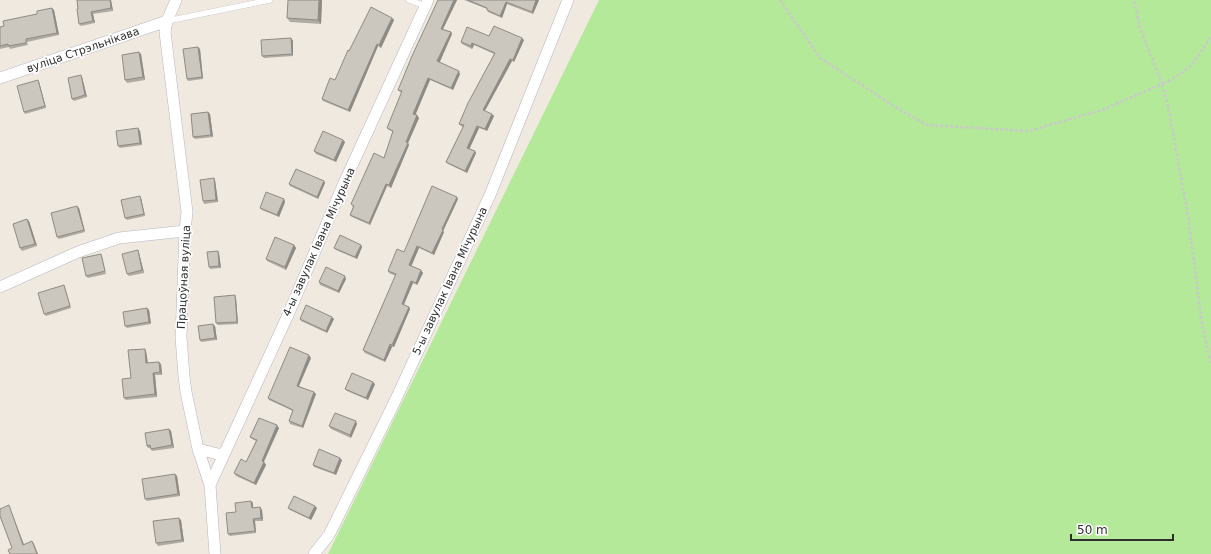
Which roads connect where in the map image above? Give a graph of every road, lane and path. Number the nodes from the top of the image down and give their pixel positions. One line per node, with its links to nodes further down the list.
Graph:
1 (176, 0): 8 (street, Працоўная вуліца)
2 (270, 0): 8 (lane)
3 (409, 0): 7 (lane)
4 (568, 0): 19 (street, 5-ы завулак Івана Мічурына)
5 (780, 0): 11 (path)
6 (1134, 0): 11 (path)
7 (426, 3): 16 (street, 4-ы завулак Івана Мічурына)
8 (167, 21): 10 (street, вуліца Стрэльнікава); 12 (street, Працоўная вуліца)
9 (1211, 37): 11 (path)
10 (0, 78)
11 (1162, 84): 14 (path)
12 (185, 231): 13 (street); 15 (street, Працоўная вуліца)
13 (0, 287)
14 (1211, 364)
15 (198, 449): 16 (street); 17 (street, Працоўная вуліца)
16 (224, 454): 17 (street, 4-ы завулак Івана Мічурына)
17 (210, 485): 18 (street, Працоўная вуліца)
18 (215, 554)
19 (314, 554)

